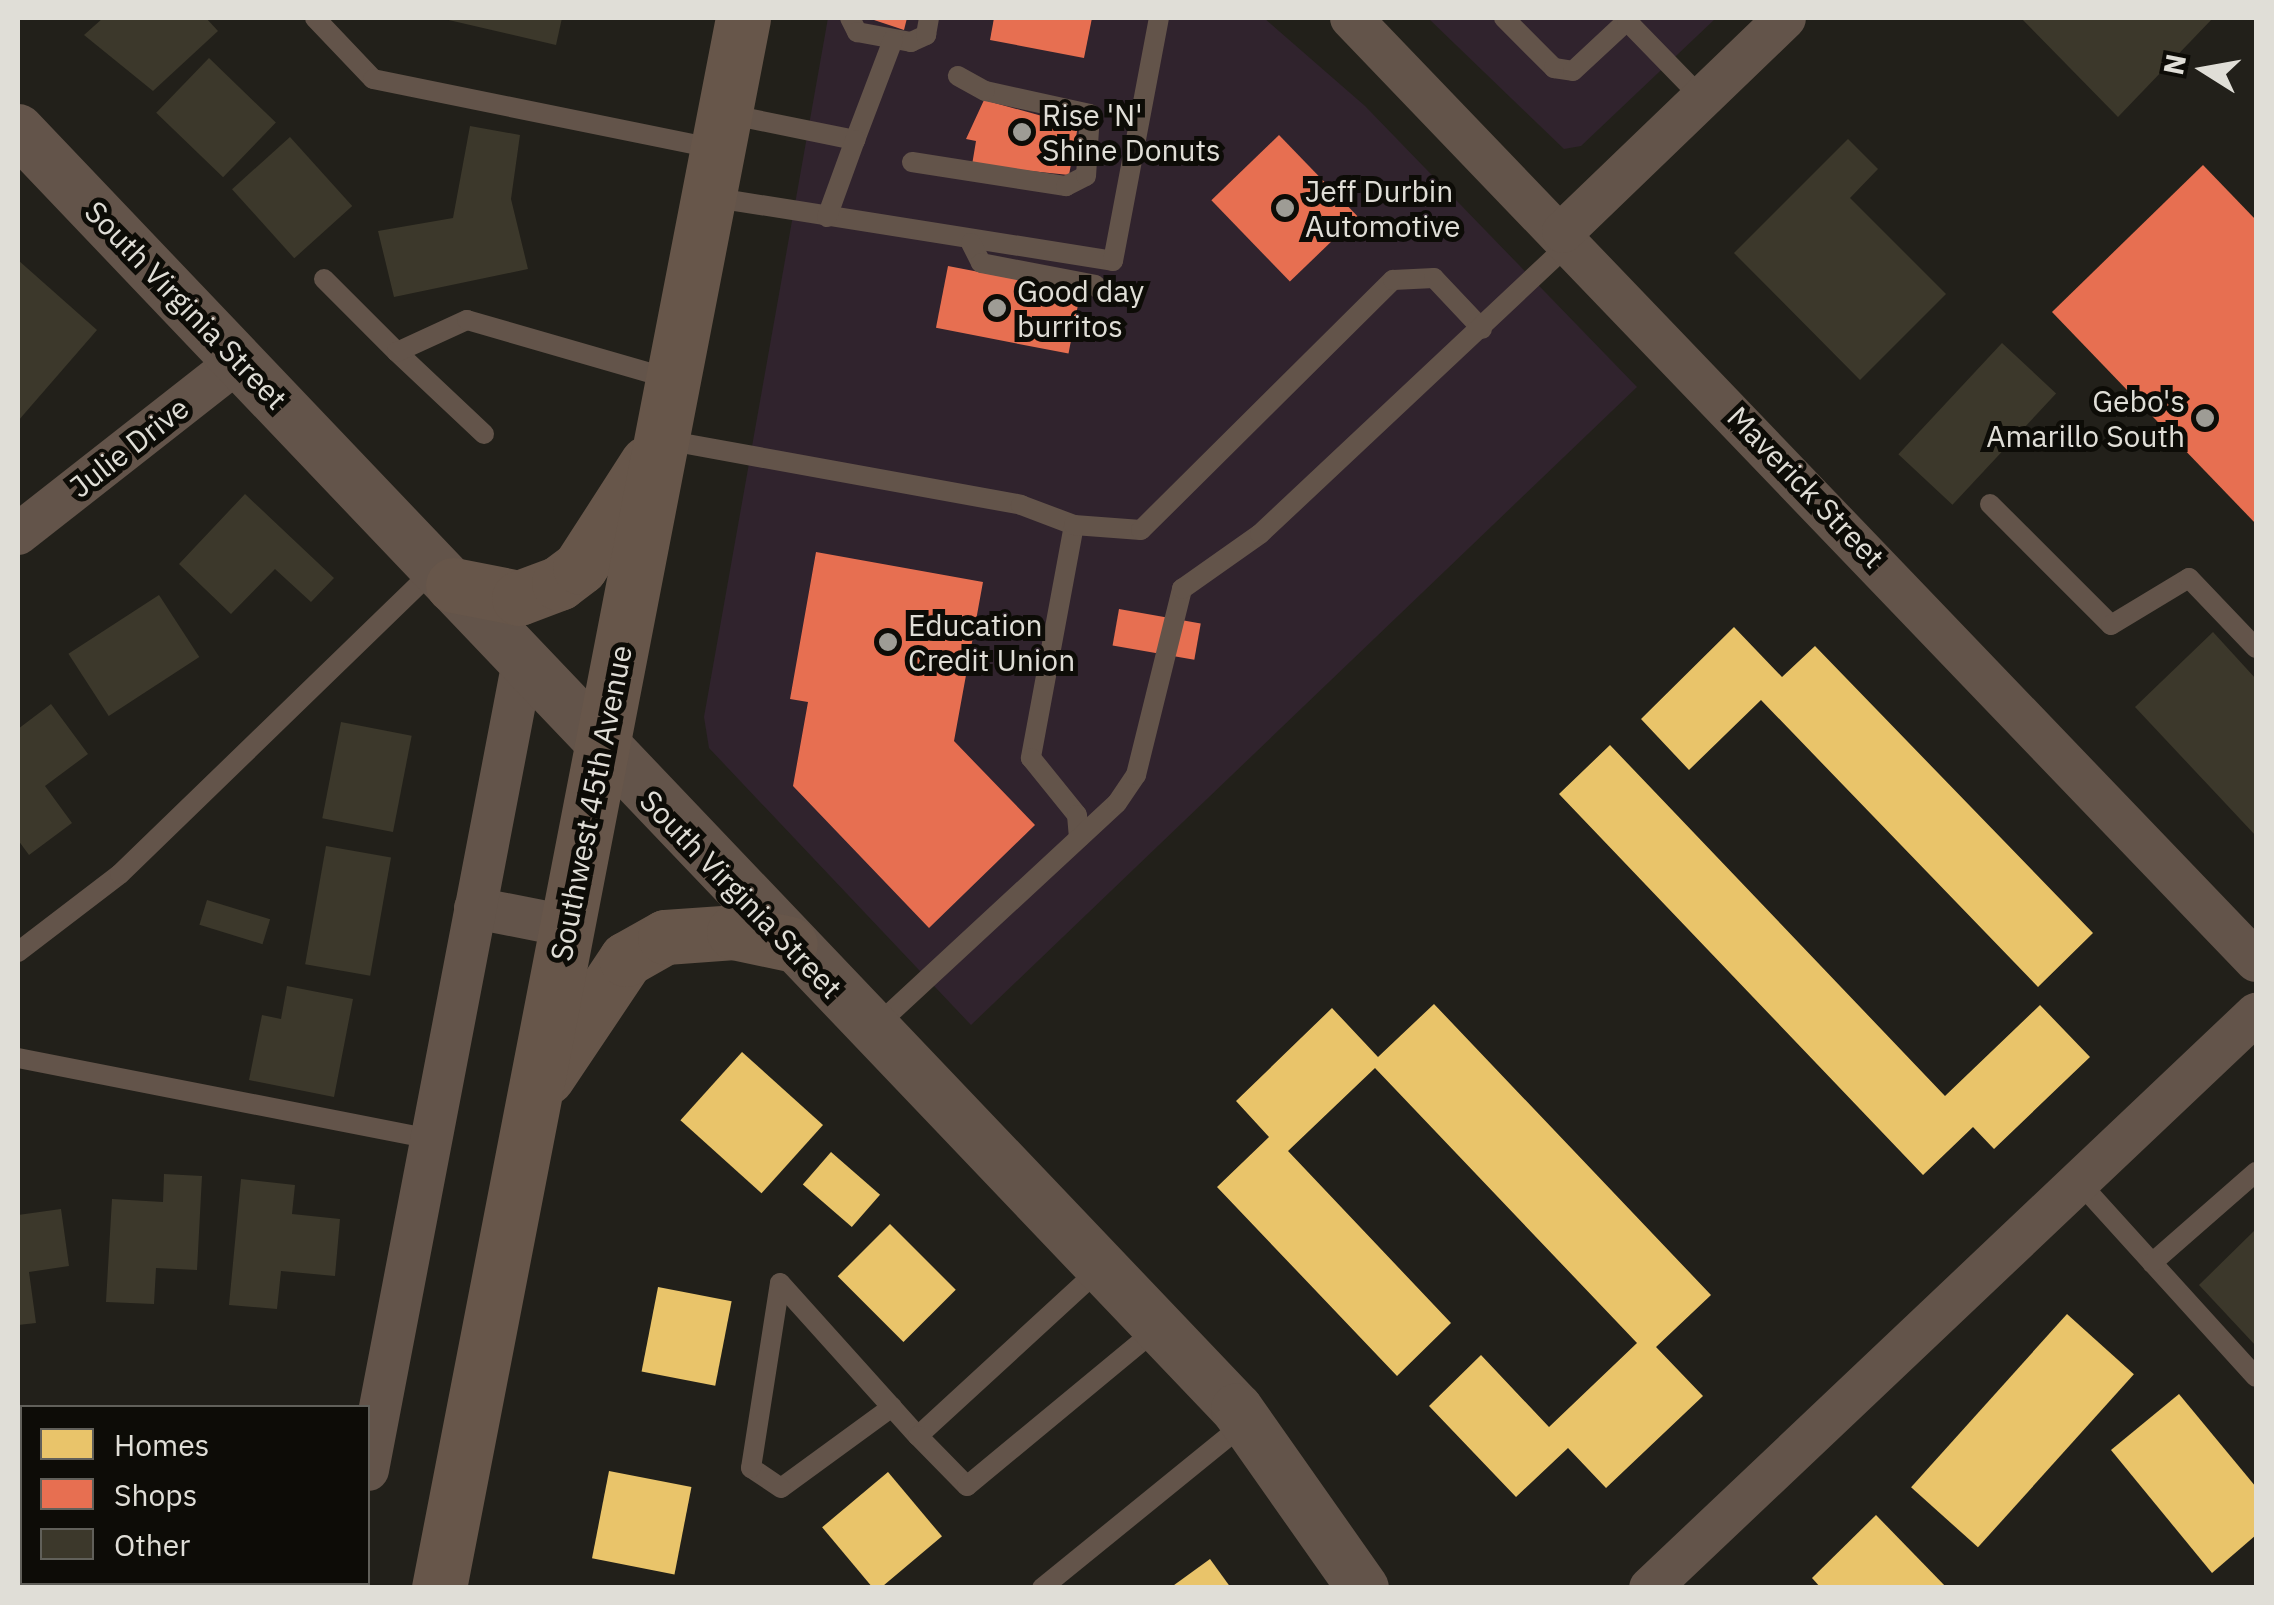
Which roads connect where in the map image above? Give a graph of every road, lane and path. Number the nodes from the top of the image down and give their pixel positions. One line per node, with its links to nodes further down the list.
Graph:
1 (315, 18): 15 (lane)
2 (743, 18): 15 (main road, Southwest 45th Avenue)
3 (850, 18): 10 (lane)
4 (929, 18): 10 (lane)
5 (1159, 18): 19 (lane)
6 (1351, 18): 18 (street, Maverick Street)
7 (1504, 18): 9 (lane)
8 (1785, 18): 12 (street)
9 (1628, 19): 12 (lane)
10 (893, 40): 13 (lane)
11 (958, 76): 16 (lane)
12 (1702, 98): 18 (street)
13 (855, 140): 15 (lane); 17 (lane)
14 (22, 145): 24 (street, South Virginia Street)
15 (717, 153): 17 (lane); 25 (main road, Southwest 45th Avenue)
16 (912, 162)
17 (826, 217): 19 (lane)
18 (1568, 236): 22 (lane); 40 (street, Maverick Street)
19 (972, 242): 21 (lane)
20 (324, 279): 23 (lane)
21 (1106, 297)
22 (1482, 329): 29 (lane); 35 (lane)
23 (397, 352): 25 (lane); 26 (lane)
24 (240, 360): 30 (street, Julie Drive); 31 (street, South Virginia Street)
25 (674, 380): 27 (main road, Southwest 45th Avenue)
26 (484, 434)
27 (662, 440): 29 (lane); 31 (main road); 34 (main road, Southwest 45th Avenue)
28 (1990, 504): 32 (lane)
29 (1074, 525): 35 (lane)
30 (18, 534)
31 (444, 576): 33 (street, South Virginia Street); 39 (lane)
32 (2256, 648)
33 (523, 661): 34 (street, South Virginia Street); 36 (street)
34 (601, 751): 37 (main road, Southwest 45th Avenue); 38 (street, South Virginia Street)
35 (1079, 838): 42 (lane)
36 (475, 908): 37 (street); 45 (street)
37 (568, 926): 44 (main road, Southwest 45th Avenue)
38 (790, 944): 42 (street, South Virginia Street); 44 (main road)
39 (18, 952)
40 (2256, 961)
41 (2256, 1014): 47 (street)
42 (873, 1029): 49 (street, South Virginia Street)
43 (18, 1058): 45 (lane)
44 (534, 1096): 56 (main road, Southwest 45th Avenue)
45 (431, 1139): 54 (street)
46 (2256, 1172): 48 (lane)
47 (2079, 1182): 48 (lane); 59 (street)
48 (2152, 1262): 51 (lane)
49 (1103, 1266): 50 (street, South Virginia Street); 55 (lane)
50 (1160, 1326): 53 (street, South Virginia Street); 55 (lane)
51 (2256, 1377)
52 (892, 1407): 52 (lane); 55 (lane)
53 (1246, 1422): 57 (lane); 58 (street, South Virginia Street)
54 (372, 1426)
55 (918, 1436)
56 (439, 1588)
57 (1042, 1588)
58 (1363, 1588)
59 (1650, 1588)

